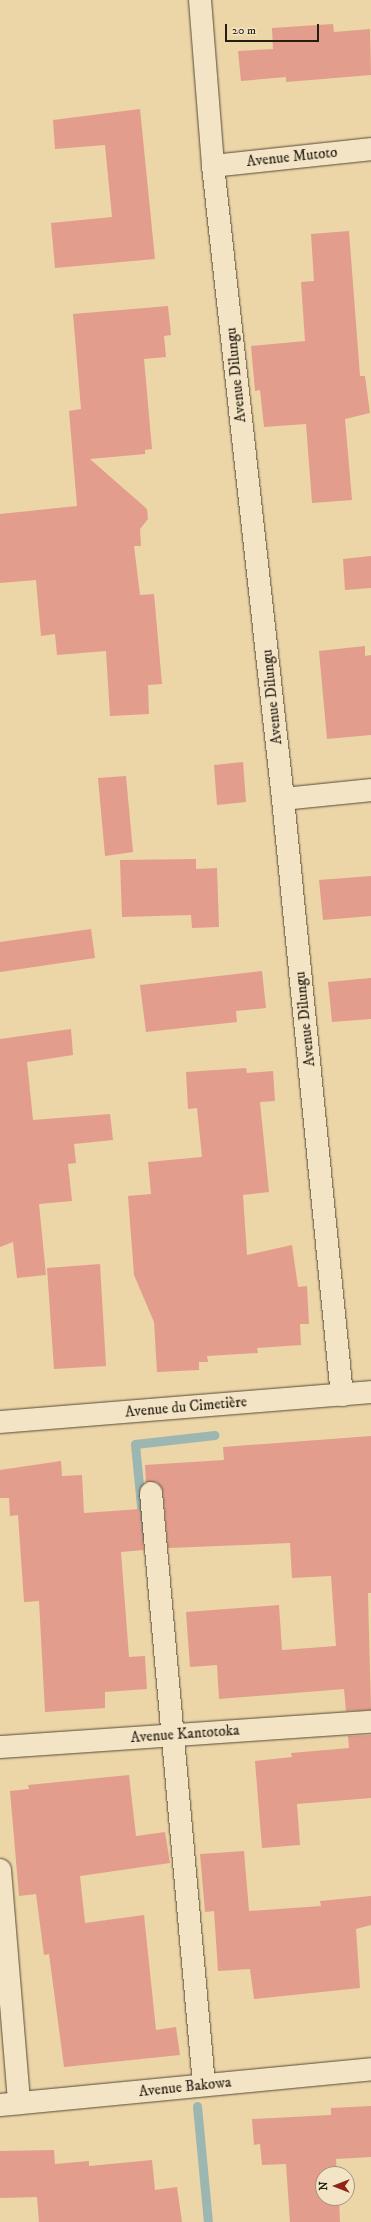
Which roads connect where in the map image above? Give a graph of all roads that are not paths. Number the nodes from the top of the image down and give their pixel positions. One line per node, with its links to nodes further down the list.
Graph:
1 (200, 0): 3 (street, Avenue Dilungu)
2 (371, 149): 3 (street, Avenue Mutoto)
3 (213, 166): 5 (street, Avenue Dilungu)
4 (371, 790): 5 (street)
5 (283, 800): 7 (street, Avenue Dilungu)
6 (371, 1392): 7 (street, Avenue du Cimetière)
7 (342, 1395): 8 (street, Avenue du Cimetière)
8 (0, 1422)
9 (151, 1493): 11 (street)
10 (371, 1722): 11 (street, Avenue Kantotoka)
11 (175, 1735): 12 (street, Avenue Kantotoka); 15 (street)
12 (0, 1747)
13 (0, 1870): 16 (street)
14 (371, 2069): 15 (street, Avenue Bakowa)
15 (204, 2085): 16 (street, Avenue Bakowa)
16 (9, 2104)

